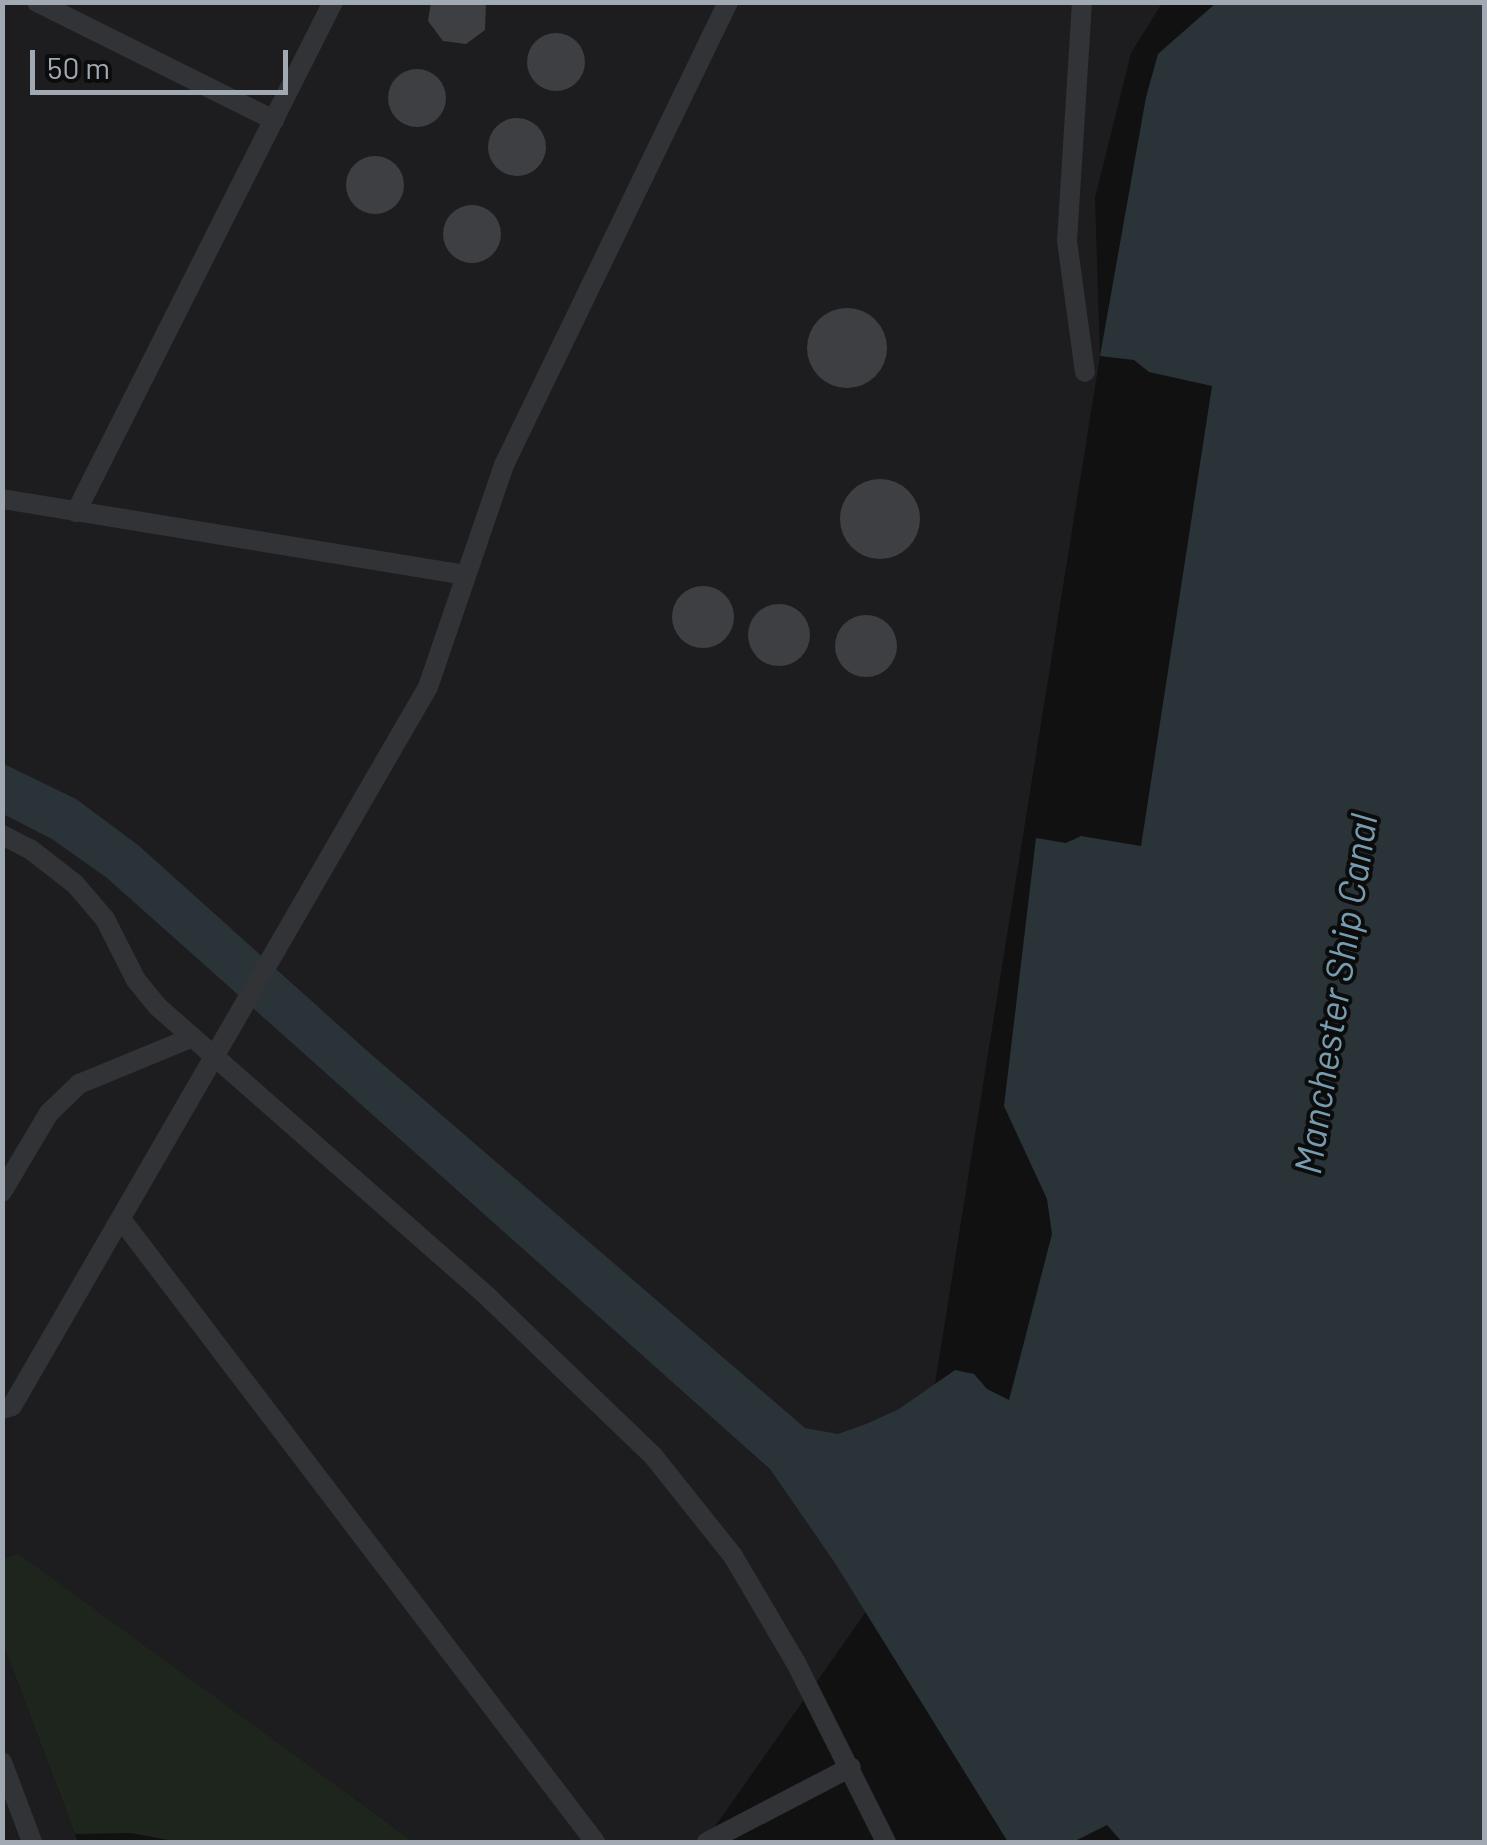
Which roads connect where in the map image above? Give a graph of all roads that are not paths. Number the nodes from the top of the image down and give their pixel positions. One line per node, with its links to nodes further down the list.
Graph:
1 (37, 2): 5 (lane)
2 (333, 2): 5 (lane)
3 (728, 2): 9 (lane)
4 (1082, 2): 6 (lane)
5 (274, 120): 8 (lane)
6 (1085, 372)
7 (2, 498): 8 (lane)
8 (76, 512): 9 (lane)
9 (466, 575): 12 (lane)
10 (2, 835): 11 (lane)
11 (194, 1038): 12 (lane); 13 (lane)
12 (218, 1052): 14 (lane); 17 (lane)
13 (2, 1192)
14 (121, 1219): 15 (lane); 19 (lane)
15 (2, 1408)
16 (2, 1762): 18 (lane)
17 (851, 1768): 20 (lane); 21 (lane)
18 (32, 1842)
19 (595, 1842)
20 (707, 1842)
21 (886, 1842)

